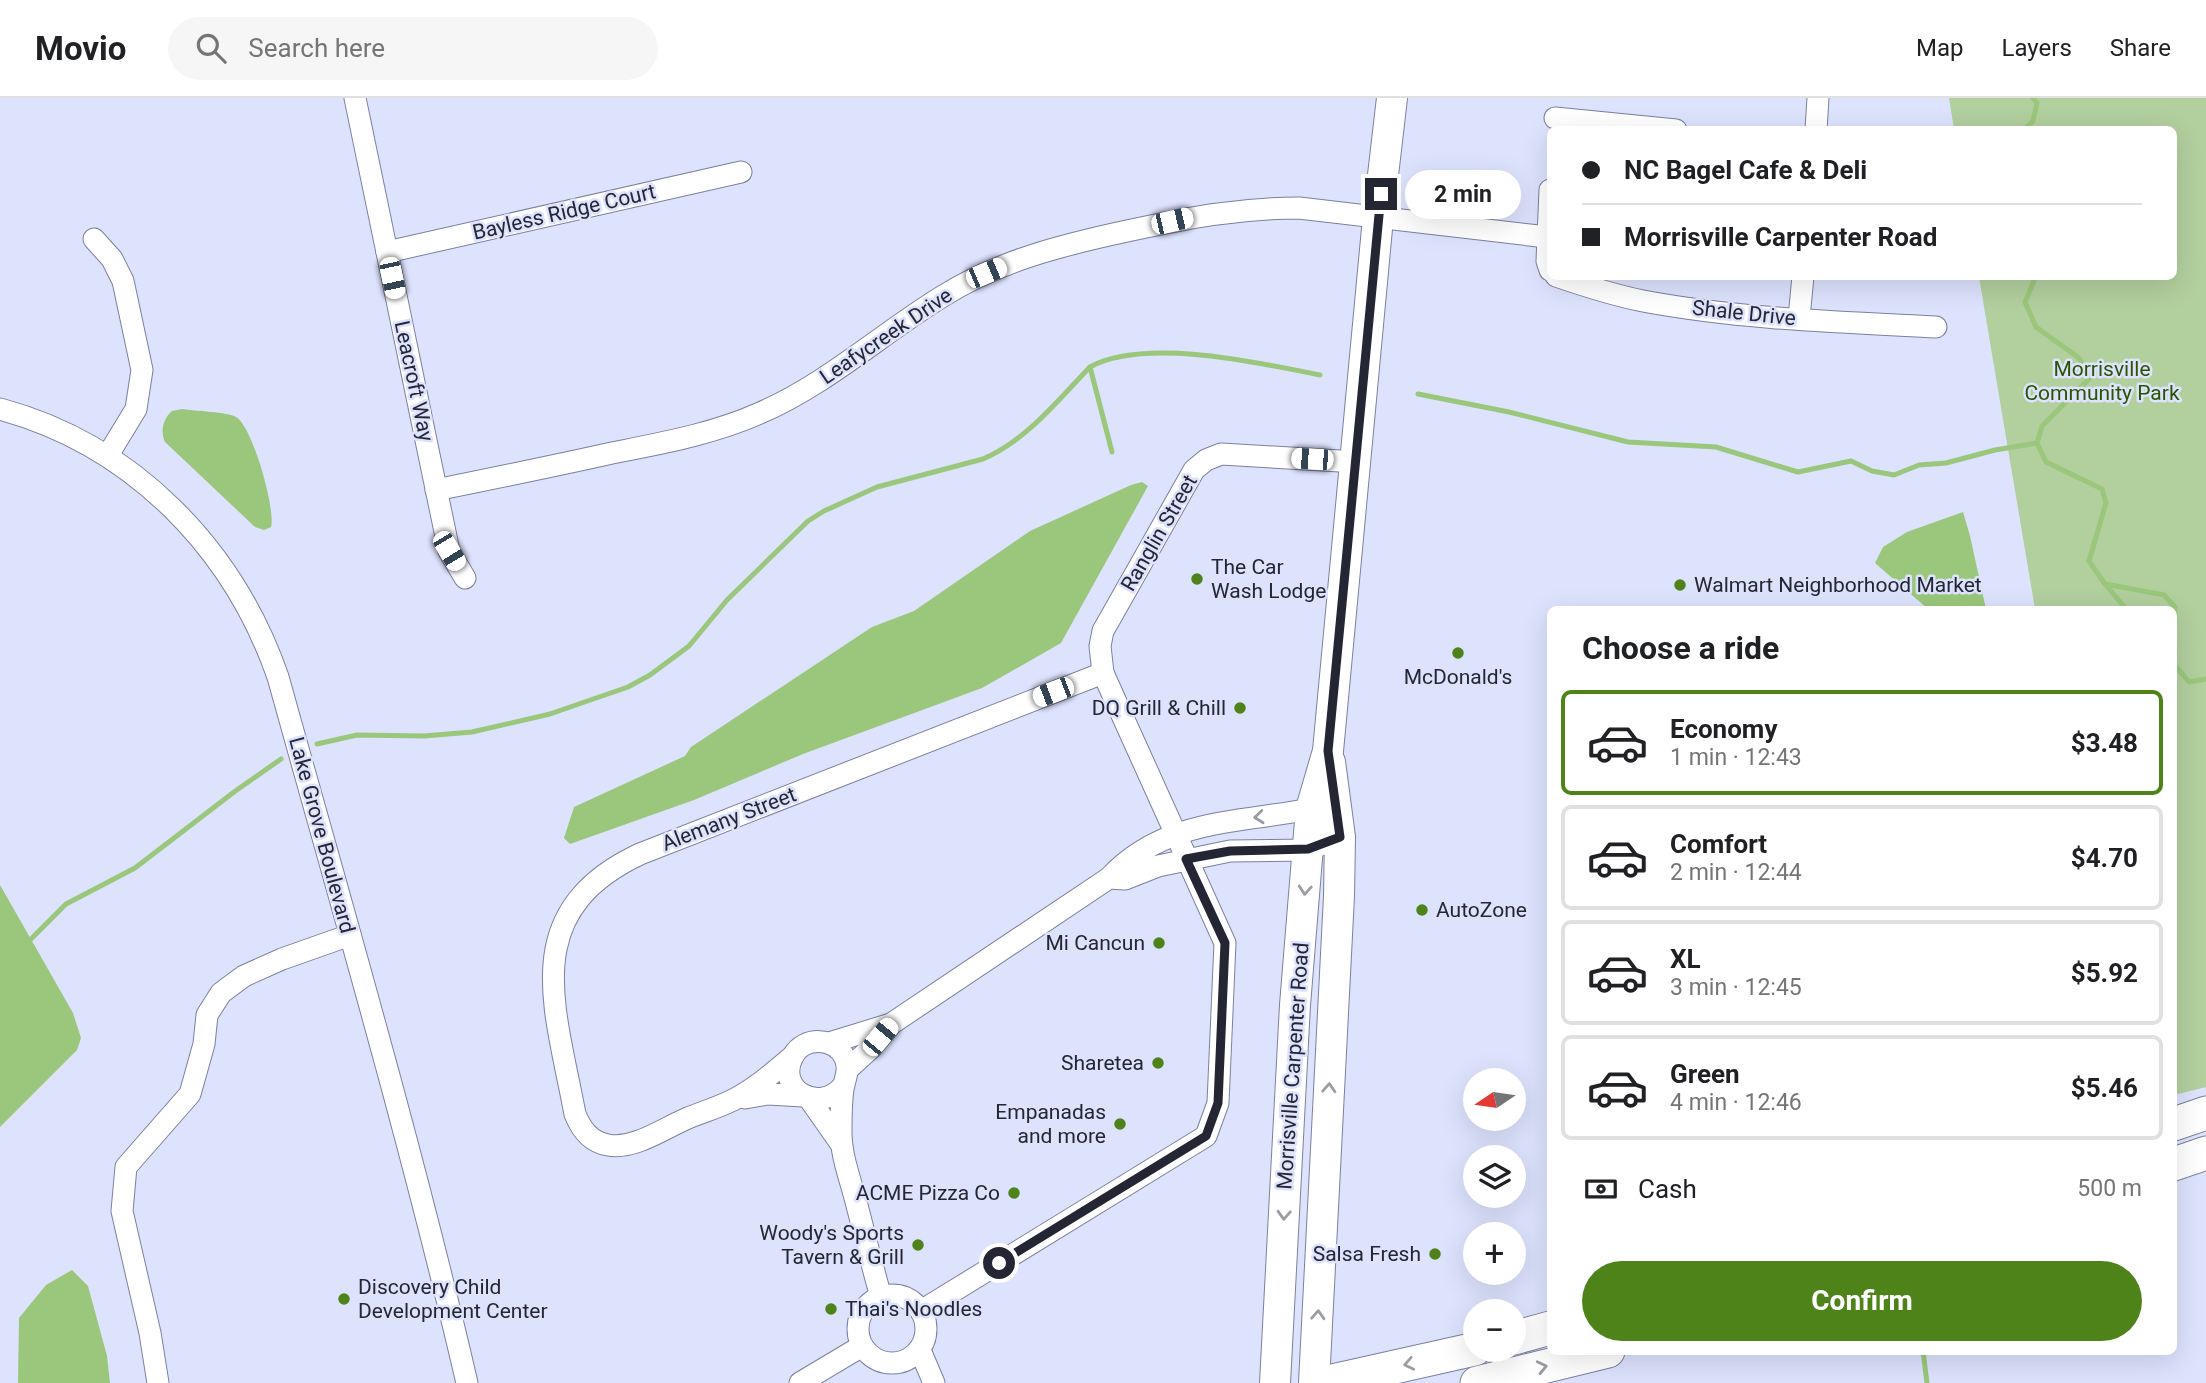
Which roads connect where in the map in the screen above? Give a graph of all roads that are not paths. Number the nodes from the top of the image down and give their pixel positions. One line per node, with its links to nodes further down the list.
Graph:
1 (355, 98): 11 (street, Leacroft Way)
2 (1818, 98): 6 (street)
3 (1389, 105): 8 (main road, Morrisville Carpenter Road)
4 (1555, 115): 5 (street)
5 (1644, 126)
6 (1815, 126)
7 (741, 172): 11 (street, Bayless Ridge Court)
8 (1378, 218): 9 (street, Leafycreek Drive); 19 (main road, Morrisville Carpenter Road); 20 (street, Leafycreek Drive)
9 (1547, 237): 12 (street)
10 (94, 239): 18 (street)
11 (387, 251): 20 (street, Leacroft Way)
12 (1547, 261)
13 (1570, 280): 15 (street, Shale Drive)
14 (1803, 280): 15 (street)
15 (1799, 318): 16 (street, Shale Drive)
16 (1936, 327)
17 (0, 409): 18 (street, Lake Grove Boulevard)
18 (108, 456): 30 (street, Lake Grove Boulevard)
19 (1357, 462): 22 (street, Ranglin Street); 23 (main road, Morrisville Carpenter Road)
20 (436, 490): 21 (street, Leacroft Way)
21 (465, 578)
22 (1103, 673): 25 (street); 36 (street, Alemany Street)
23 (1328, 751): 24 (main road, Morrisville Carpenter Road); 26 (main road, Morrisville Carpenter Road)
24 (1311, 809): 25 (street, one-way to 25); 26 (street); 27 (main road, Morrisville Carpenter Road)
25 (1174, 834): 28 (street); 29 (street)
26 (1340, 837): 27 (street); 56 (main road, Morrisville Carpenter Road, one-way to 26)
27 (1308, 849): 28 (street); 55 (main road, Morrisville Carpenter Road, one-way to 55)
28 (1186, 859): 29 (street); 43 (street)
29 (1109, 878): 31 (street)
30 (349, 935): 51 (street); 52 (street, Lake Grove Boulevard)
31 (891, 1024): 32 (street); 34 (street)
32 (829, 1043): 33 (street); 34 (street)
33 (793, 1056): 35 (street); 36 (street, Alemany Street)
34 (846, 1077): 35 (street); 39 (street)
35 (806, 1097): 36 (street, Alemany Street); 39 (street)
36 (733, 1100)
37 (2206, 1113): 38 (main road)
38 (2177, 1123)
39 (841, 1144): 42 (street)
40 (2206, 1153): 41 (main road)
41 (2177, 1163)
42 (881, 1297): 43 (street); 46 (street)
43 (921, 1311): 47 (street)
44 (1547, 1329): 45 (main road)
45 (1526, 1335)
46 (862, 1346): 50 (street); 53 (street)
47 (920, 1350): 50 (street); 54 (street)
48 (1463, 1352): 57 (main road, one-way to 57)
49 (1592, 1355): 58 (main road, one-way to 49)
50 (896, 1373)
51 (158, 1383)
52 (467, 1383)
53 (800, 1383)
54 (934, 1383)
55 (1275, 1383)
56 (1314, 1383)
57 (1323, 1383)
58 (1477, 1383)

